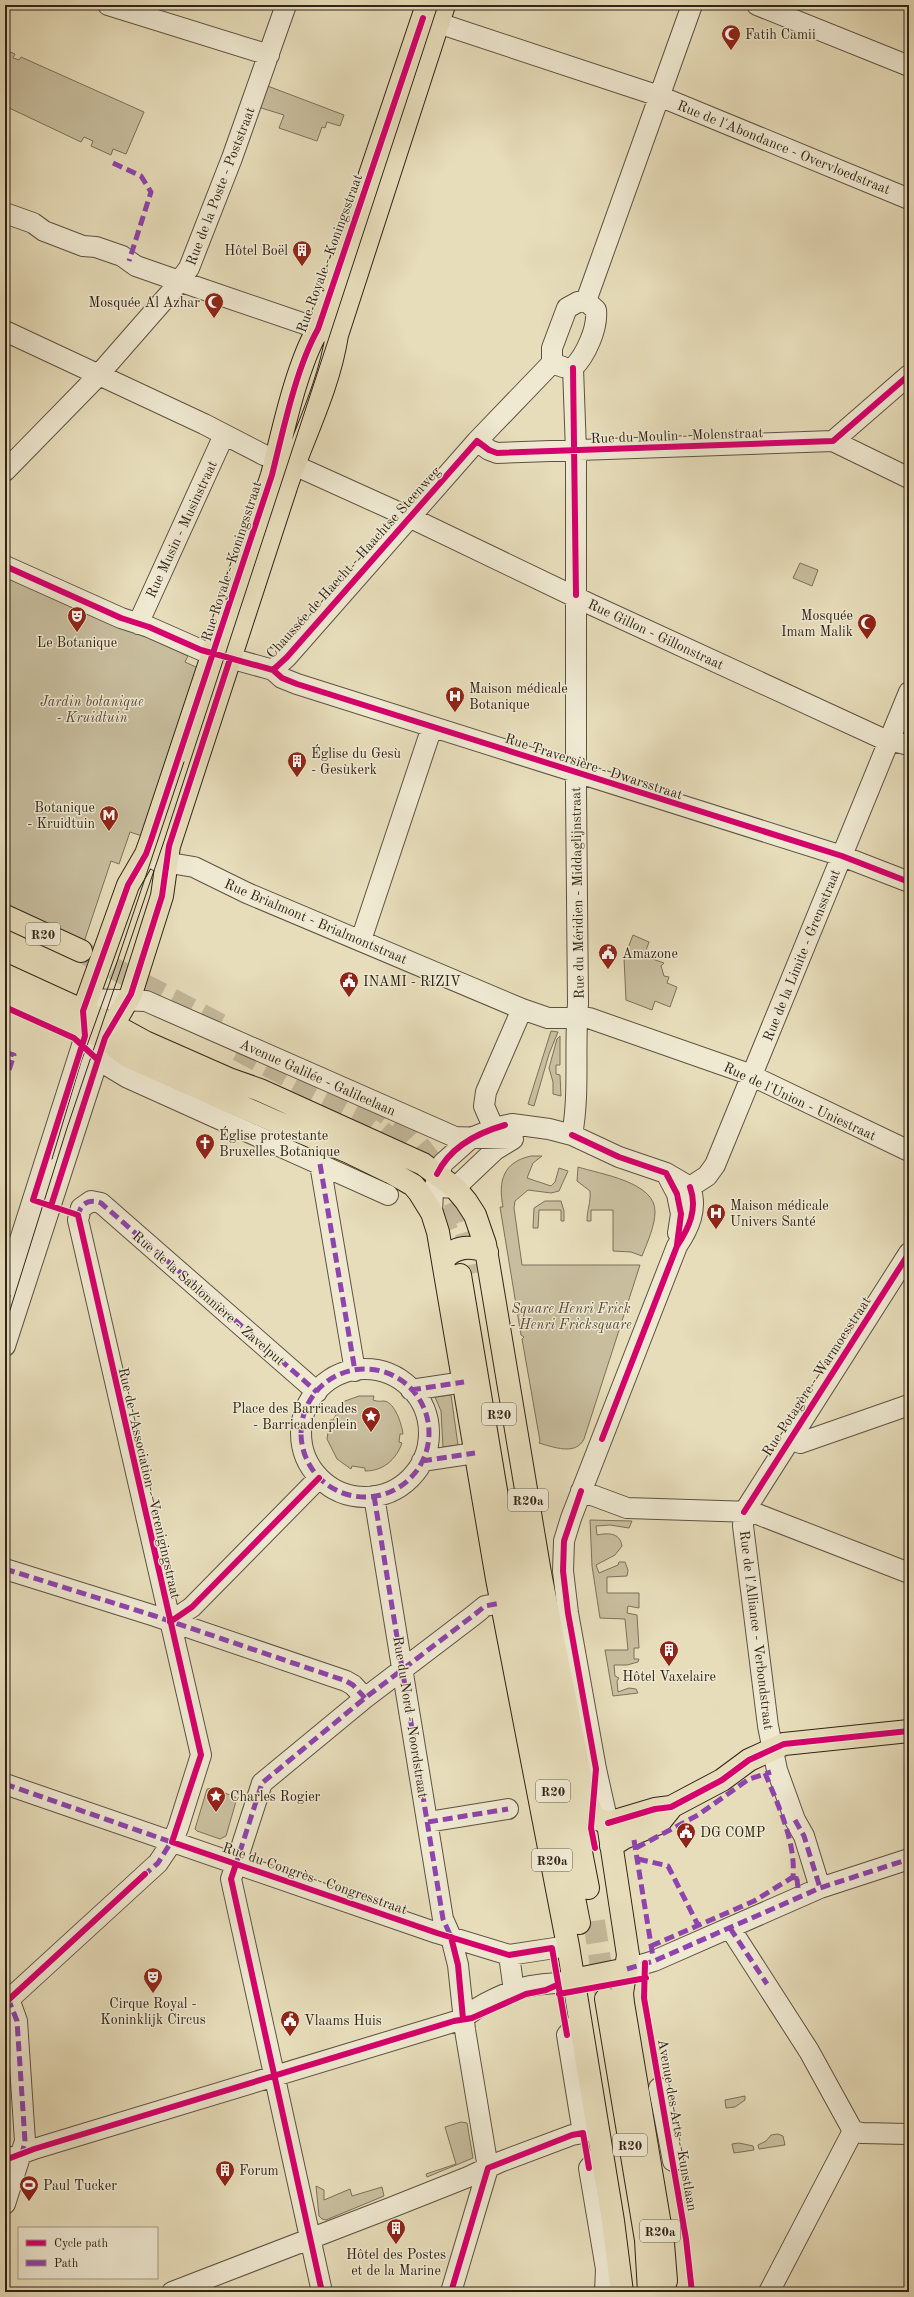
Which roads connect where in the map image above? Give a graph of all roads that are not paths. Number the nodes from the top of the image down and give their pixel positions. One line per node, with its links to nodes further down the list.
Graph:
1 (108, 5): 6 (street)
2 (286, 5): 6 (street, Rue de la Poste - Poststraat)
3 (692, 5): 8 (street)
4 (757, 5): 7 (street)
5 (433, 13): 8 (street, Rue de l'Abondance - Overvloedstraat); 14 (main road, Rue Royale - Koningsstraat)
6 (269, 55): 11 (street, Rue de la Poste - Poststraat)
7 (909, 66)
8 (659, 96): 9 (street, Rue de l'Abondance - Overvloedstraat); 12 (street)
9 (909, 199)
10 (5, 213): 11 (street)
11 (179, 282): 14 (street); 17 (street, Rue de la Poste - Poststraat)
12 (586, 301): 15 (street); 16 (street)
13 (5, 331): 17 (street, Rue Gillon - Gillonstraat)
14 (327, 332): 23 (main road, Rue Royale - Koningsstraat)
15 (552, 363): 16 (street); 20 (street, Chaussée de Haecht - Haachtse Steenweg)
16 (573, 368): 22 (street, Rue du Méridien - Middaglijnstraat)
17 (98, 375): 19 (street, Rue Gillon - Gillonstraat); 24 (street, Rue de la Poste - Poststraat)
18 (909, 375): 21 (street)
19 (224, 435): 23 (street, Rue Gillon - Gillonstraat); 29 (street, Rue Musin - Musinstraat)
20 (477, 441): 22 (street, Rue du Moulin - Molenstraat); 26 (street, Chaussée de Haecht - Haachtse Steenweg)
21 (833, 441): 22 (street, Rue du Moulin - Molenstraat); 25 (street, Rue du Moulin - Molenstraat)
22 (576, 451): 28 (street, Rue du Méridien - Middaglijnstraat)
23 (285, 462): 26 (street, Rue Gillon - Gillonstraat); 30 (main road, Rue Royale - Koningsstraat)
24 (5, 470)
25 (909, 478)
26 (408, 517): 28 (street, Rue Gillon - Gillonstraat); 31 (street, Chaussée de Haecht - Haachtse Steenweg)
27 (5, 566): 29 (street, Chaussée de Haecht - Haachtse Steenweg)
28 (576, 595): 34 (street, Rue Gillon - Gillonstraat); 36 (street, Rue du Méridien - Middaglijnstraat)
29 (138, 624): 30 (street, Chaussée de Haecht - Haachtse Steenweg)
30 (221, 656): 31 (street, Chaussée de Haecht - Haachtse Steenweg); 37 (main road, Rue Royale - Koningsstraat); 39 (main road, Rue Royale - Koningsstraat)
31 (273, 670): 33 (street, Rue Traversière - Dwarsstraat)
32 (909, 692): 34 (street, Rue de la Limite - Grensstraat)
33 (432, 727): 36 (street, Rue Traversière - Dwarsstraat); 43 (street)
34 (888, 740): 35 (street, Rue Gillon - Gillonstraat); 38 (street, Rue de la Limite - Grensstraat)
35 (909, 745)
36 (576, 773): 38 (street, Rue Traversière - Dwarsstraat); 49 (street, Rue du Méridien - Middaglijnstraat)
37 (146, 854): 39 (street, Rue Brialmont - Brialmontstraat); 48 (main road, Rue Royale - Koningsstraat)
38 (842, 856): 40 (street, Rue Traversière - Dwarsstraat); 52 (street, Rue de la Limite - Grensstraat)
39 (167, 862): 43 (street, Rue Brialmont - Brialmontstraat); 46 (main road, Rue Royale - Koningsstraat)
40 (909, 882)
41 (5, 916): 42 (main road, R20)
42 (5, 931)
43 (361, 940): 47 (street, Rue Brialmont - Brialmontstraat)
44 (5, 975): 48 (main road)
45 (5, 993): 48 (main road)
46 (127, 1001): 48 (street); 50 (main road, Rue Royale - Koningsstraat); 56 (street, Avenue Galilée - Galileelaan)
47 (522, 1009): 49 (street, Rue Brialmont - Brialmontstraat); 54 (street)
48 (85, 1013): 50 (main road); 65 (street, Rue Royale - Koningsstraat)
49 (577, 1018): 52 (street, Rue de l'Union - Uniestraat); 55 (street, Rue du Méridien - Middaglijnstraat)
50 (109, 1031): 51 (street); 61 (main road); 62 (main road)
51 (103, 1064): 59 (street); 65 (street, Rue Royale - Koningsstraat)
52 (752, 1076): 58 (street, Rue de l'Union - Uniestraat); 63 (street, Rue de la Limite - Grensstraat)
53 (546, 1128): 54 (street); 55 (street); 57 (street)
54 (494, 1129): 56 (street)
55 (572, 1135): 60 (street)
56 (471, 1138): 57 (street, Avenue Galilée - Galileelaan); 61 (street)
57 (512, 1139): 61 (street)
58 (909, 1151)
59 (320, 1164): 64 (street); 74 (street)
60 (666, 1173): 63 (street); 68 (street)
61 (442, 1183): 62 (street); 66 (street); 69 (main road, R20a)
62 (413, 1185): 66 (main road, R20a)
63 (690, 1187): 68 (street)
64 (388, 1195)
65 (42, 1203): 67 (street); 72 (street, Rue Royale - Koningsstraat); 73 (street, Rue Royale - Koningsstraat)
66 (432, 1213): 71 (main road, R20a)
67 (78, 1215): 77 (street, Rue de la Sablonnière - Zavelput); 93 (street, Rue de l'Association - Verenigingstraat)
68 (676, 1246): 83 (street)
69 (487, 1252): 71 (main road); 89 (main road, R20a)
70 (909, 1253): 79 (street, Rue Potagère - Warmoesstraat)
71 (443, 1260): 75 (main road, R20a)
72 (5, 1287)
73 (5, 1346)
74 (355, 1371): 76 (street); 77 (street)
75 (464, 1382): 76 (street); 80 (main road, R20a)
76 (411, 1390): 81 (street)
77 (317, 1392): 82 (street)
78 (909, 1405): 79 (street)
79 (791, 1438): 85 (street, Rue Potagère - Warmoesstraat)
80 (476, 1453): 81 (street); 91 (main road, R20a)
81 (422, 1461): 84 (street)
82 (319, 1478): 84 (street); 93 (street)
83 (581, 1491): 85 (street); 106 (street)
84 (374, 1496): 97 (street, Rue du Nord - Noordstraat)
85 (744, 1512): 90 (street); 101 (street, Rue de l'Alliance - Verbondstraat)
86 (505, 1544): 87 (main road, R20); 91 (main road); 96 (main road, R20)
87 (523, 1556): 89 (main road); 98 (main road, R20)
88 (5, 1569): 93 (street)
89 (540, 1573): 95 (main road, R20a)
90 (909, 1573)
91 (497, 1579): 92 (main road, R20a)
92 (501, 1603): 94 (main road, R20a); 97 (street)
93 (170, 1622): 99 (street); 107 (street, Rue de l'Association - Verenigingstraat)
94 (506, 1630): 96 (main road); 114 (main road, R20a)
95 (554, 1644): 98 (main road); 106 (main road, R20a)
96 (526, 1659): 98 (main road, R20)
97 (404, 1669): 99 (street); 105 (street, Rue du Nord - Noordstraat)
98 (549, 1690)
99 (365, 1698): 110 (street)
100 (909, 1731): 101 (main road)
101 (772, 1748): 103 (main road); 111 (street, Rue de l'Alliance - Verbondstraat)
102 (5, 1784): 107 (street, Rue du Congrès - Congresstraat)
103 (672, 1807): 106 (main road); 108 (main road)
104 (508, 1809): 105 (street)
105 (428, 1822): 113 (street, Rue du Nord - Noordstraat)
106 (608, 1823): 108 (main road)
107 (172, 1842): 110 (street, Rue du Congrès - Congresstraat); 122 (street)
108 (611, 1846): 118 (main road)
109 (909, 1859): 111 (street)
110 (236, 1864): 113 (street, Rue du Congrès - Congresstraat); 126 (street)
111 (820, 1888): 112 (street)
112 (730, 1928): 118 (street); 130 (street)
113 (451, 1937): 115 (street, Rue du Congrès - Congresstraat); 117 (street, Rue du Nord - Noordstraat)
114 (560, 1947): 116 (street); 119 (main road, R20a)
115 (486, 1948): 116 (street); 117 (street)
116 (509, 1955): 121 (street)
117 (458, 1965): 120 (street)
118 (627, 1970): 119 (main road); 128 (main road, R20a)
119 (574, 1980): 121 (street); 125 (main road, R20a)
120 (461, 1990): 123 (street); 124 (street)
121 (514, 1991): 123 (street)
122 (6, 1999): 133 (street)
123 (492, 2001): 124 (street)
124 (464, 2019): 126 (street); 134 (street)
125 (580, 2020): 132 (main road, R20a); 134 (street)
126 (275, 2076): 133 (street); 137 (street)
127 (659, 2088): 129 (street, Avenue des Arts - Kunstlaan)
128 (638, 2100): 129 (street, Avenue des Arts - Kunstlaan); 135 (main road, R20a)
129 (664, 2112): 135 (street, Avenue des Arts - Kunstlaan)
130 (853, 2131): 131 (street); 146 (street)
131 (909, 2134)
132 (601, 2154): 141 (street); 142 (main road, R20a)
133 (13, 2157): 136 (street)
134 (488, 2168): 137 (street); 140 (street)
135 (650, 2170): 145 (main road, R20a)
136 (5, 2204)
137 (310, 2239): 138 (street); 139 (street)
138 (172, 2292)
139 (322, 2292)
140 (451, 2292)
141 (605, 2292)
142 (622, 2292)
143 (634, 2292): 144 (main road, R20)
144 (649, 2292)
145 (662, 2292)
146 (769, 2292)

